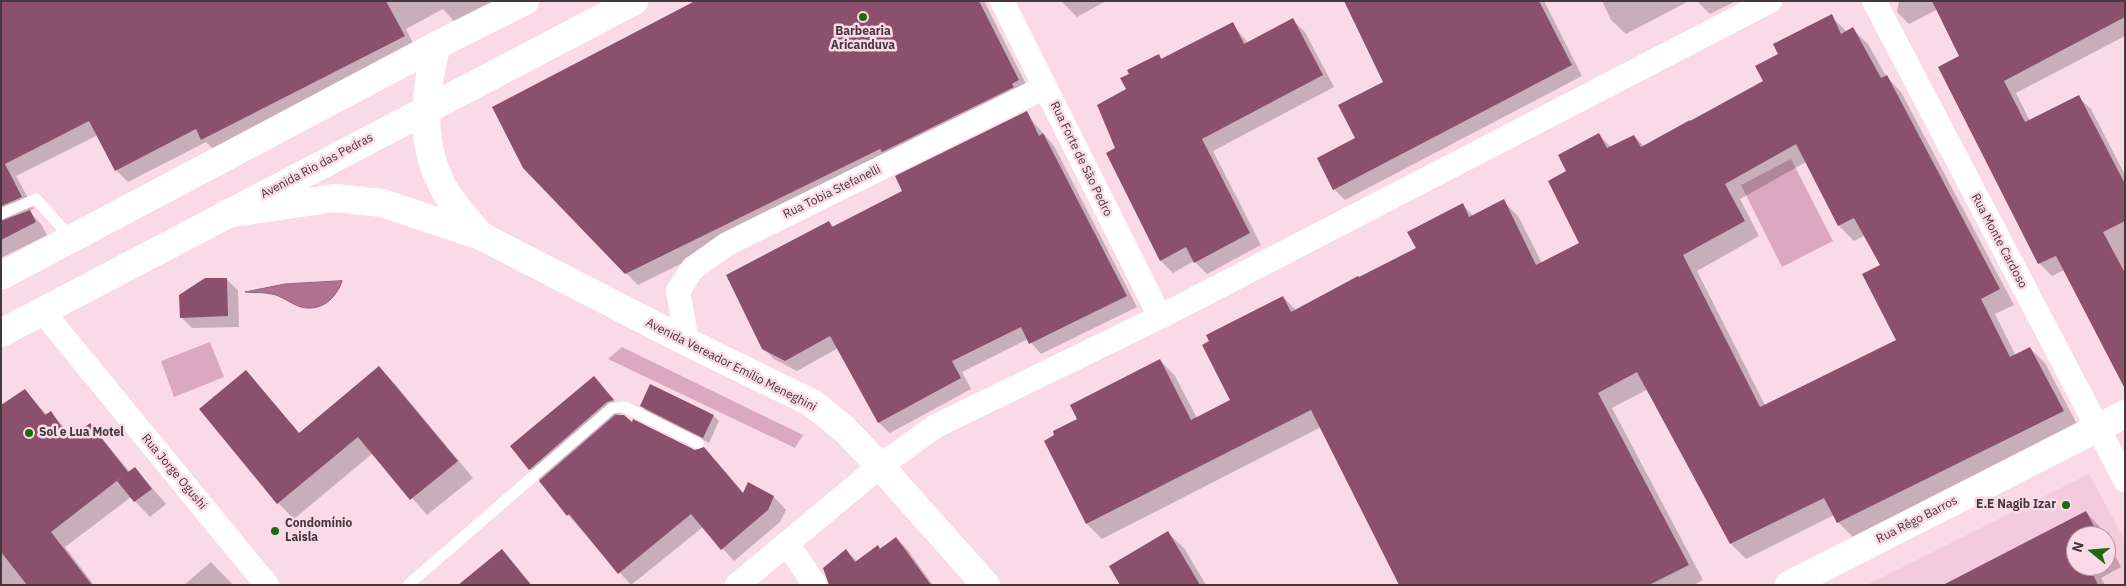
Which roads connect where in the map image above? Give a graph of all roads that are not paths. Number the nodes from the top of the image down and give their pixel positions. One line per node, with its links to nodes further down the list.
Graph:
1 (525, 1): 6 (main road)
2 (634, 1): 8 (main road, Avenida Rio das Pedras)
3 (1002, 1): 7 (street, Rua Forte de São Pedro)
4 (1770, 1): 15 (street)
5 (1874, 1): 19 (street, Rua Monte Cardoso)
6 (437, 45): 8 (main road, Avenida Vereador Emílio Meneghini); 12 (main road)
7 (1045, 87): 15 (street, Rua Forte de São Pedro); 17 (street, Rua Tobia Stefanelli)
8 (426, 109): 10 (main road, Avenida Rio das Pedras); 11 (main road, Avenida Vereador Emílio Meneghini)
9 (1, 214): 12 (lane)
10 (226, 214): 11 (main road, Avenida Vereador Emílio Meneghini); 14 (main road, Avenida Rio das Pedras)
11 (481, 236): 17 (main road, Avenida Vereador Emílio Meneghini)
12 (72, 239): 13 (main road)
13 (1, 276)
14 (43, 312): 16 (main road, Avenida Rio das Pedras); 24 (street, Rua Jorge Ogushi)
15 (1160, 317): 21 (street)
16 (1, 334)
17 (686, 342): 21 (main road, Avenida Vereador Emílio Meneghini)
18 (2125, 414): 19 (main road, Rua Rêgo Barros)
19 (2098, 428): 22 (street, Rua Monte Cardoso); 29 (main road, Rua Rêgo Barros)
20 (698, 443): 25 (lane)
21 (880, 466): 23 (street); 28 (main road, Avenida Vereador Emílio Meneghini)
22 (2125, 480)
23 (787, 543): 26 (street); 27 (street)
24 (268, 585)
25 (408, 585)
26 (737, 585)
27 (815, 585)
28 (986, 585)
29 (1788, 585)

